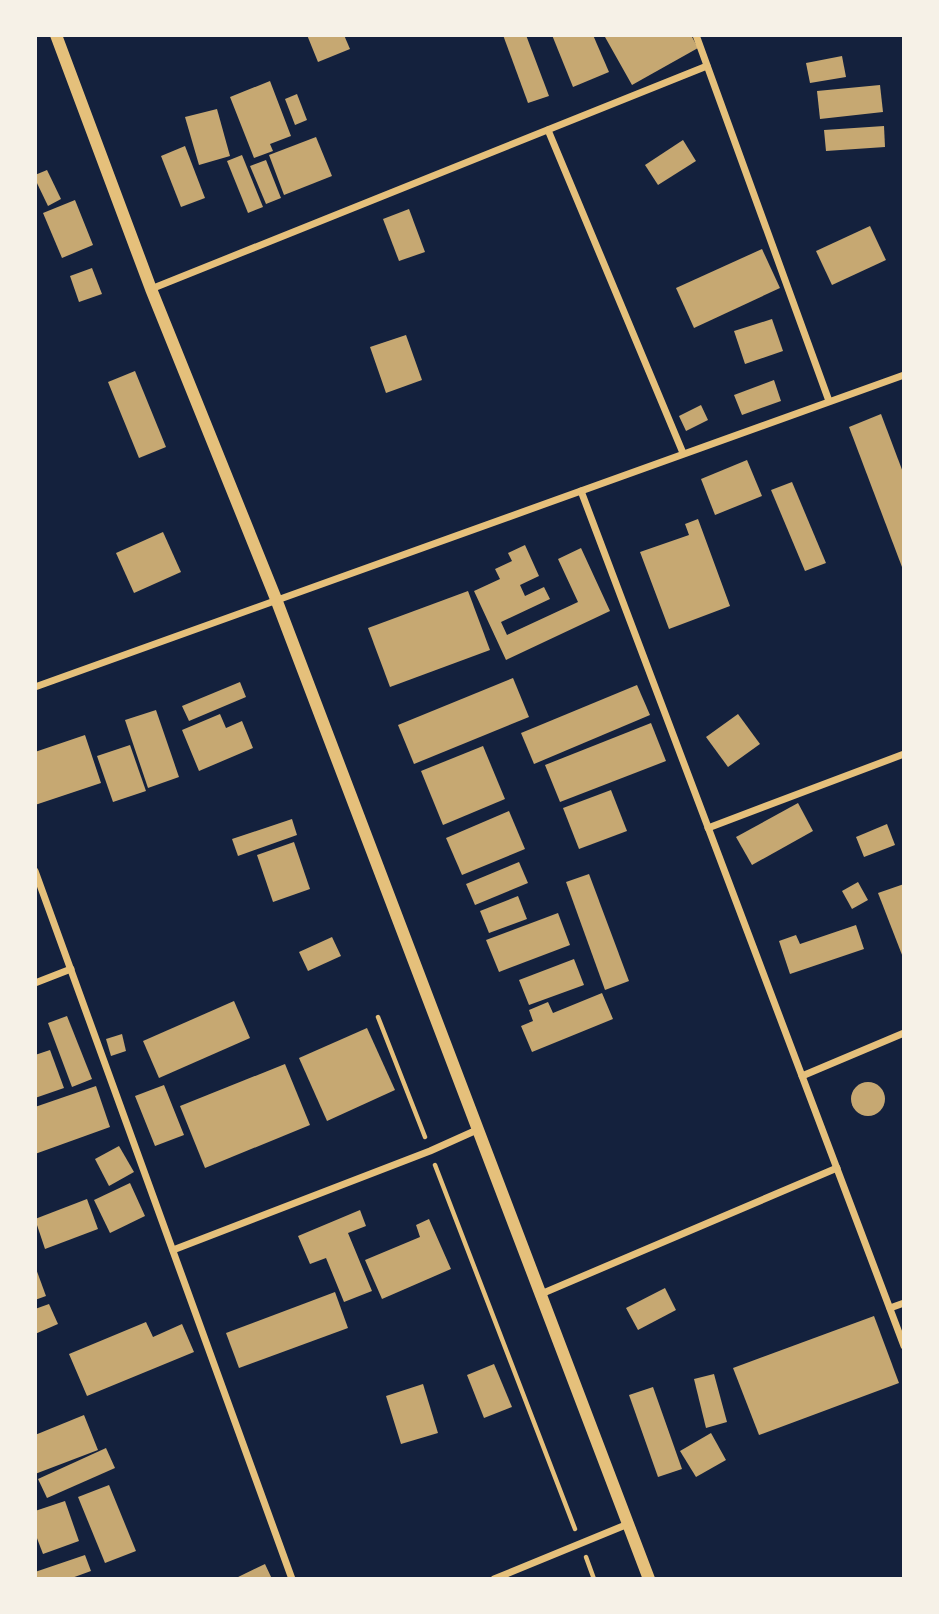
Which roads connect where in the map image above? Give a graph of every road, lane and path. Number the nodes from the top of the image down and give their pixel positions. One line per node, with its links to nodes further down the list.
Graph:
1 (56, 35): 5 (street)
2 (696, 35): 3 (street)
3 (707, 66): 4 (street); 7 (street)
4 (548, 130): 5 (street); 8 (street)
5 (151, 289): 10 (street)
6 (904, 375): 7 (street)
7 (829, 401): 8 (street)
8 (683, 453): 9 (street)
9 (581, 491): 10 (street); 13 (street)
10 (276, 599): 11 (street); 20 (street)
11 (35, 687)
12 (904, 754): 13 (street)
13 (708, 828): 19 (street)
14 (35, 871): 15 (street)
15 (71, 969): 16 (street); 23 (street)
16 (35, 983)
17 (378, 1017): 21 (path)
18 (904, 1033): 19 (street)
19 (802, 1076): 22 (street)
20 (479, 1129): 21 (street); 24 (street)
21 (430, 1151): 23 (street); 29 (path)
22 (837, 1168): 24 (street); 26 (street)
23 (173, 1250): 30 (street)
24 (541, 1294): 28 (street)
25 (904, 1304): 26 (street)
26 (890, 1308): 27 (street)
27 (904, 1346)
28 (628, 1524): 29 (street); 33 (street)
29 (580, 1543): 31 (street); 32 (path)
30 (292, 1579)
31 (494, 1579)
32 (594, 1579)
33 (649, 1579)

